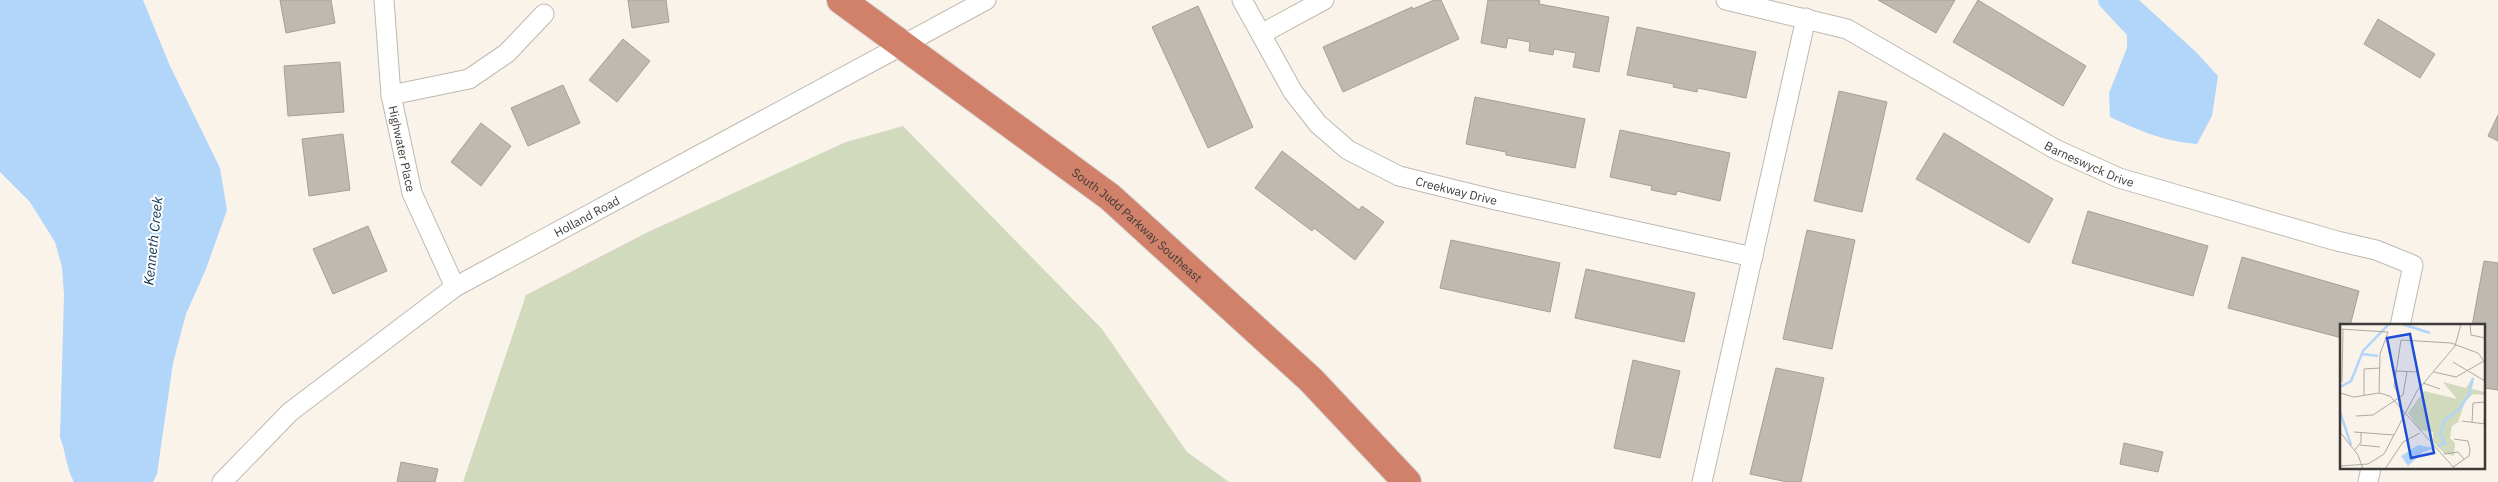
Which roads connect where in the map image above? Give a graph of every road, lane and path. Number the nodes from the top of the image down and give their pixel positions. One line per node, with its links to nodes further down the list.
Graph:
1 (384, 0): 11 (street, Highwater Place)
2 (841, 0): 10 (highway, South Judd Parkway Southeast)
3 (986, 0): 10 (street, Holland Road)
4 (1242, 0): 9 (street, Creekway Drive)
5 (1324, 0): 9 (street)
6 (1726, 0): 8 (street, Barneswyck Drive)
7 (544, 14): 11 (street)
8 (1806, 18): 12 (street); 14 (street, Barneswyck Drive)
9 (1261, 34): 12 (street, Creekway Drive)
10 (902, 44): 13 (street, Holland Road); 16 (highway, South Judd Parkway Southeast)
11 (391, 95): 13 (street, Highwater Place)
12 (1753, 257): 17 (street)
13 (455, 287): 15 (street, Holland Road)
14 (2400, 324)
15 (222, 482)
16 (1407, 482)
17 (1702, 482)

